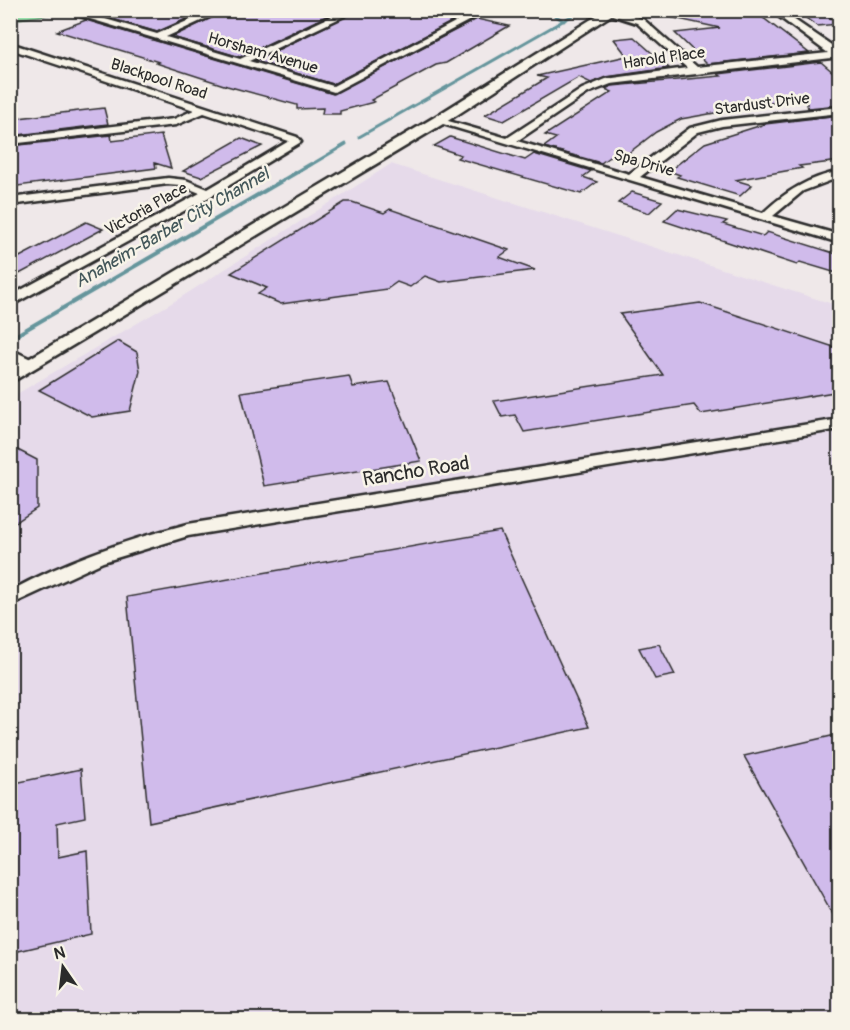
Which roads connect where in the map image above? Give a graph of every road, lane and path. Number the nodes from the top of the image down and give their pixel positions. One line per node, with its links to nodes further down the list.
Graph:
1 (94, 10): 7 (street, Horsham Avenue)
2 (221, 10): 7 (street)
3 (352, 10): 12 (street)
4 (485, 10): 12 (street, Horsham Avenue)
5 (774, 10): 10 (street)
6 (613, 11): 13 (street); 16 (street)
7 (156, 38): 12 (street, Horsham Avenue)
8 (10, 46): 9 (street, Blackpool Road)
9 (28, 52): 11 (street); 14 (street, Blackpool Road)
10 (838, 54): 13 (street, Harold Place)
11 (10, 59)
12 (240, 62)
13 (694, 69): 18 (street, Harold Place)
14 (205, 109): 17 (street); 19 (street, Blackpool Road)
15 (840, 110): 21 (street, Stardust Drive)
16 (438, 121): 18 (street, Spa Drive); 28 (street)
17 (10, 141)
18 (508, 141): 21 (street, Spa Drive)
19 (296, 142): 22 (street, Victoria Place)
20 (840, 174): 24 (street)
21 (632, 177): 24 (street, Spa Drive)
22 (209, 193): 23 (street); 26 (street, Victoria Place)
23 (10, 202)
24 (765, 217): 25 (street, Spa Drive)
25 (840, 239)
26 (10, 302)
27 (10, 353): 28 (street)
28 (32, 365): 29 (street)
29 (10, 378)
30 (840, 424): 31 (street, Rancho Road)
31 (10, 599)

